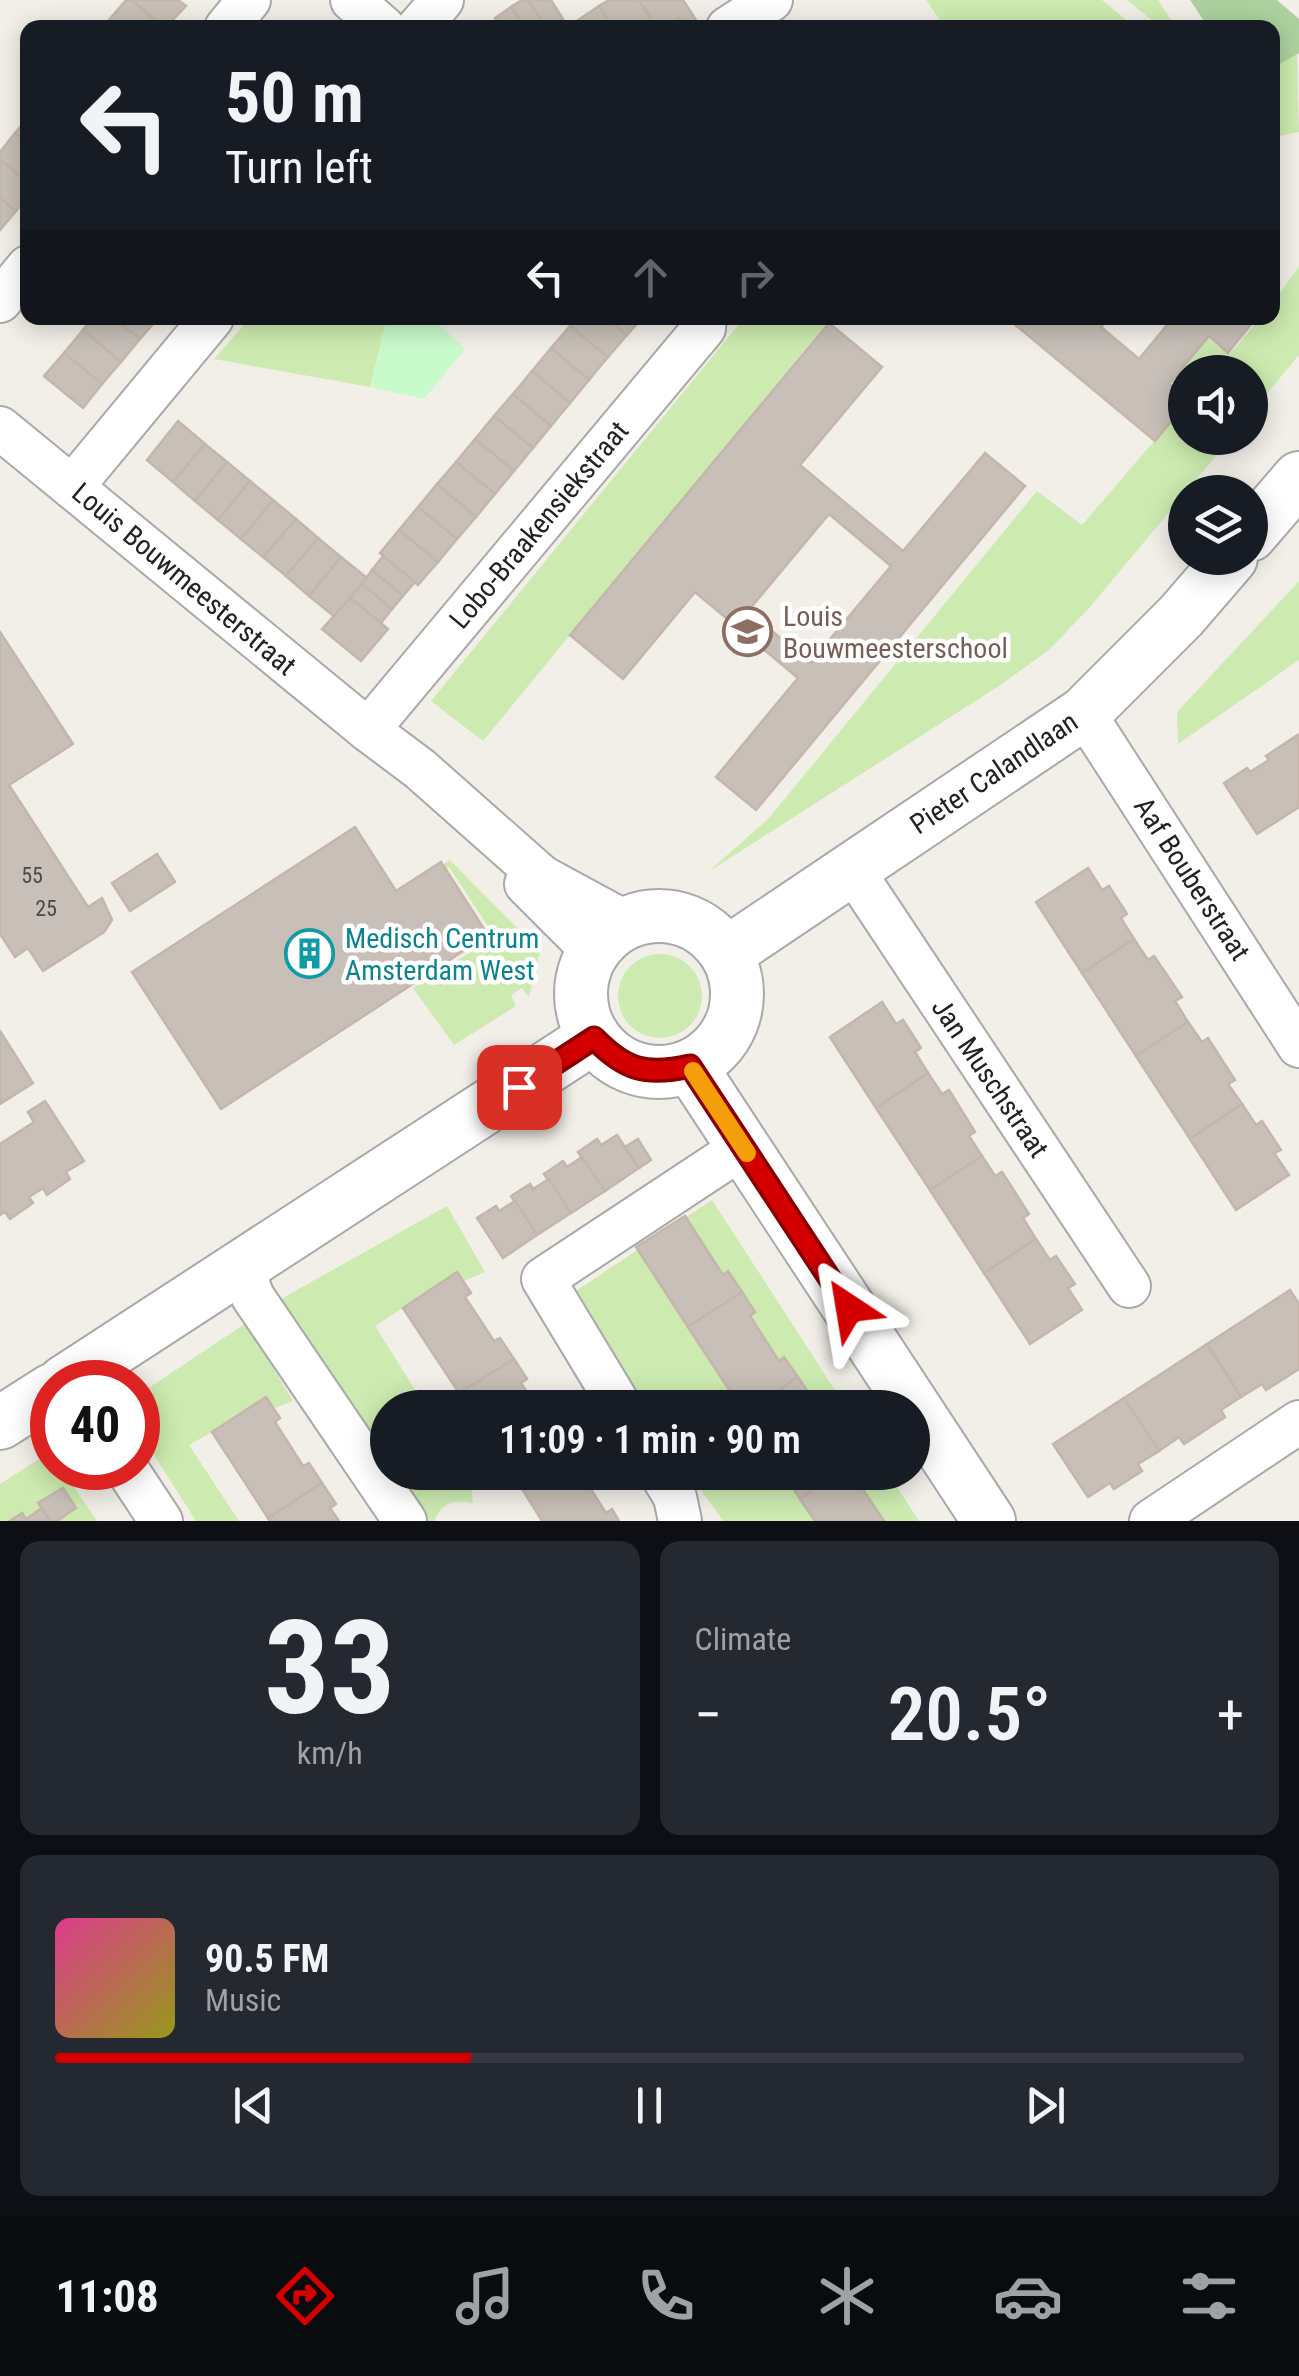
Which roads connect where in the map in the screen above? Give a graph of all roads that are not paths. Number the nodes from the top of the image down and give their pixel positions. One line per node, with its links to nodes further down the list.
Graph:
1 (248, 0): 5 (street)
2 (352, 0): 6 (street)
3 (442, 0): 7 (street)
4 (771, 0): 8 (street)
5 (232, 20)
6 (375, 20)
7 (425, 20)
8 (740, 20)
9 (20, 277): 10 (street)
10 (0, 301)
11 (206, 325): 15 (street)
12 (704, 325): 19 (street, Lobo-Braakensiekstraat)
13 (0, 428): 15 (street, Louis Bouwmeesterstraat)
14 (1299, 478): 16 (street)
15 (72, 487): 19 (street, Louis Bouwmeesterstraat)
16 (1268, 514)
17 (1216, 575): 18 (street, Pieter Calandlaan)
18 (1084, 713): 20 (street, Pieter Calandlaan); 24 (street, Aaf Bouberstraat)
19 (368, 730): 21 (street, Louis Bouwmeesterstraat)
20 (852, 869): 22 (street, Pieter Calandlaan); 28 (street, Jan Muschstraat)
21 (609, 936): 22 (street); 23 (street)
22 (727, 953): 25 (street)
23 (594, 1038): 25 (street); 27 (street)
24 (1299, 1046)
25 (690, 1066): 26 (street)
26 (743, 1147): 30 (street); 39 (street)
27 (241, 1266): 29 (street); 37 (street)
28 (1128, 1286)
29 (98, 1360)
30 (609, 1390)
31 (30, 1404): 33 (street)
32 (1299, 1422): 40 (street)
33 (0, 1423)
34 (141, 1490): 36 (street)
35 (671, 1490): 38 (street)
36 (161, 1521)
37 (405, 1521)
38 (680, 1521)
39 (989, 1521)
40 (1151, 1521)

